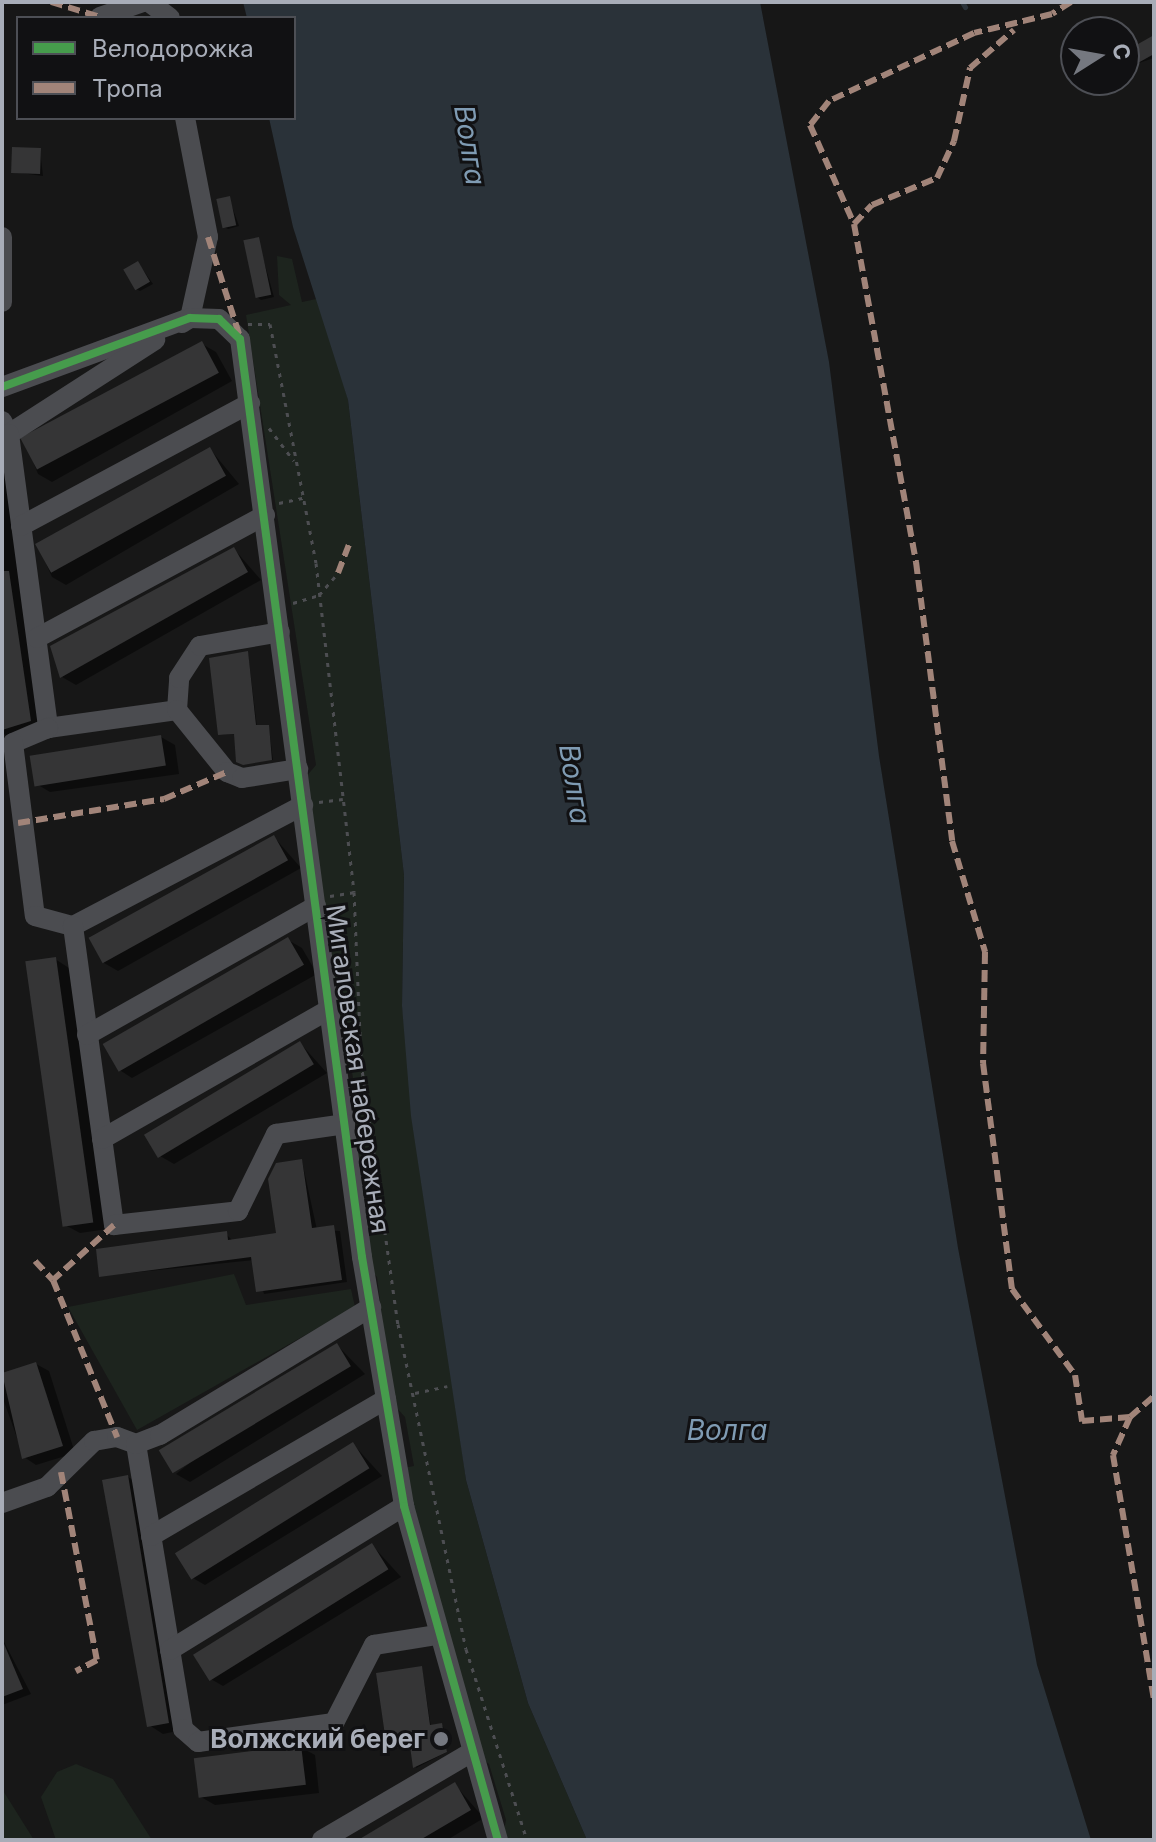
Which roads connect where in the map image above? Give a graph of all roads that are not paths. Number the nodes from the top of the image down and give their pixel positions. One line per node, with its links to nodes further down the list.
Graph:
1 (159, 7): 2 (street)
2 (106, 16)
3 (185, 120): 6 (street)
4 (2, 237): 5 (street)
5 (2, 302)
6 (196, 318): 7 (street); 8 (street, Мигаловская набережная); 9 (street)
7 (2, 387)
8 (250, 403): 10 (street, Мигаловская набережная); 11 (street)
9 (5, 428): 11 (street)
10 (264, 511): 12 (street, Мигаловская набережная); 13 (street)
11 (21, 526): 13 (street)
12 (280, 632): 14 (street); 16 (street, Мигаловская набережная)
13 (37, 638): 15 (street)
14 (177, 710): 15 (street); 16 (street)
15 (48, 728): 18 (street)
16 (298, 769): 17 (street, Мигаловская набережная)
17 (303, 805): 19 (street, Мигаловская набережная); 20 (street)
18 (10, 825): 20 (street)
19 (316, 906): 21 (street, Мигаловская набережная); 22 (street)
20 (73, 926): 22 (street)
21 (328, 1010): 23 (street, Мигаловская набережная); 24 (street)
22 (87, 1035): 24 (street)
23 (345, 1124): 24 (street); 25 (street, Мигаловская набережная)
24 (102, 1139)
25 (371, 1307): 26 (street, Мигаловская набережная); 27 (street)
26 (386, 1399): 29 (street, Мигаловская набережная); 30 (street)
27 (136, 1444): 28 (street); 30 (street)
28 (2, 1503)
29 (404, 1506): 31 (street, Мигаловская набережная); 32 (street)
30 (151, 1536): 32 (street)
31 (437, 1635): 32 (street); 33 (street, Мигаловская набережная)
32 (170, 1650)
33 (472, 1752): 34 (street, Мигаловская набережная); 35 (street)
34 (508, 1838)
35 (322, 1840)

